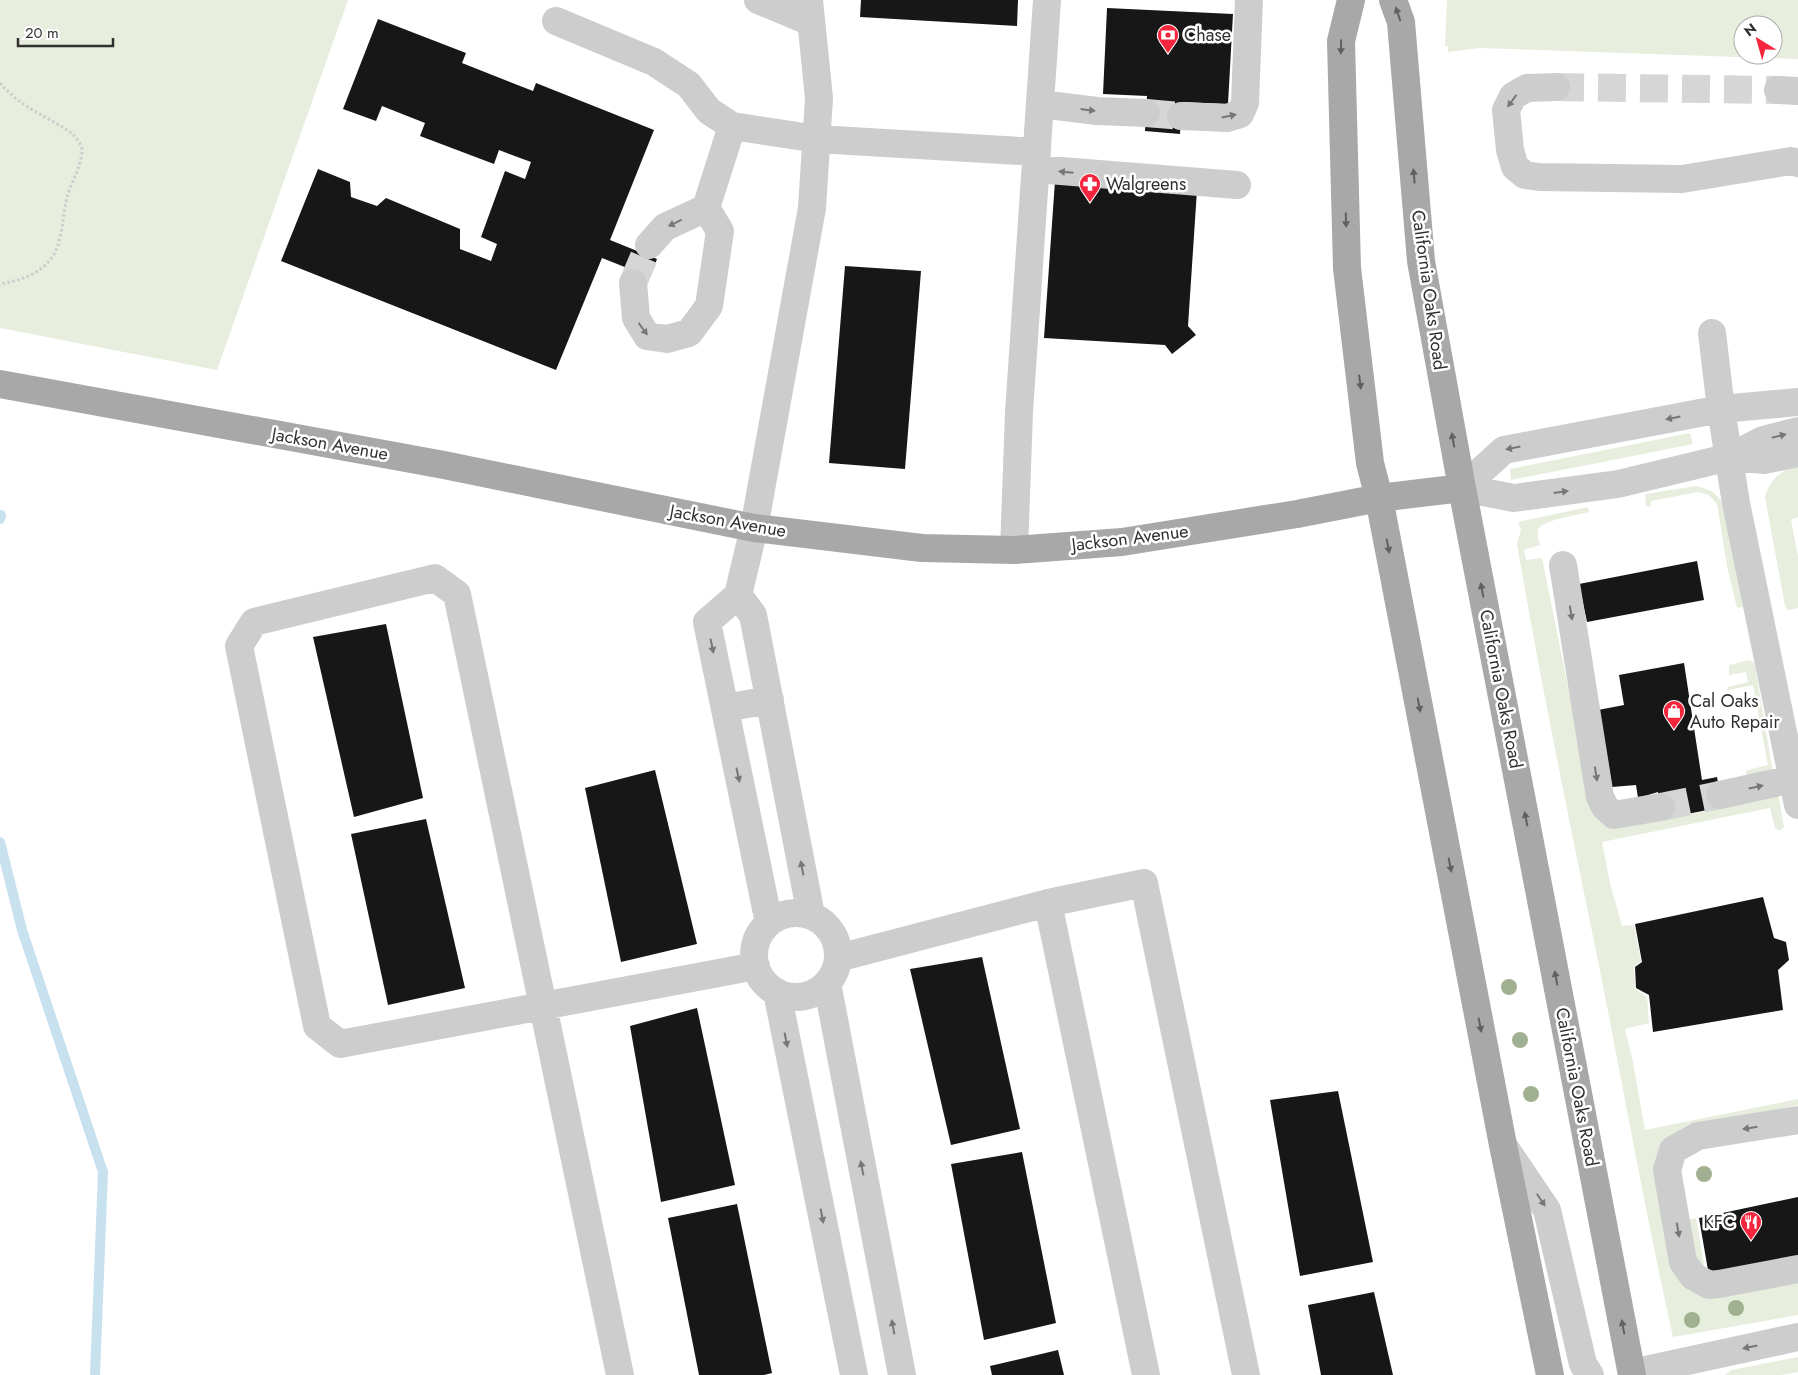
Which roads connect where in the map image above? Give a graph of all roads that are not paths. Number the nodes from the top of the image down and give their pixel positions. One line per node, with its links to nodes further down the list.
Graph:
1 (758, 0): 6 (street)
2 (1047, 0): 9 (street)
3 (1249, 0): 11 (street, one-way to 3)
4 (1351, 0): 28 (main road, one-way to 28)
5 (1393, 0): 27 (main road, California Oaks Road, one-way to 5)
6 (811, 11): 13 (street)
7 (556, 21): 12 (street)
8 (1556, 87): 15 (street, one-way to 15)
9 (1040, 104): 10 (street, one-way to 10); 14 (street)
10 (1146, 114)
11 (1181, 116)
12 (732, 126): 13 (street); 17 (street)
13 (817, 139): 14 (street); 29 (street)
14 (1036, 161): 16 (street, one-way to 14); 30 (street)
15 (1798, 163)
16 (1237, 185)
17 (706, 208): 18 (street, one-way to 18); 19 (street, one-way to 17)
18 (649, 245)
19 (633, 283)
20 (1712, 333): 23 (street)
21 (0, 384): 29 (main road, Jackson Avenue)
22 (1798, 402): 23 (street)
23 (1721, 410): 26 (street); 27 (street, one-way to 27)
24 (1798, 431): 26 (street, one-way to 24)
25 (1798, 453): 26 (street)
26 (1730, 457): 27 (street, one-way to 26); 35 (street)
27 (1462, 488): 28 (main road, Jackson Avenue); 50 (main road, California Oaks Road, one-way to 27)
28 (1379, 498): 30 (main road, Jackson Avenue); 47 (main road, one-way to 47)
29 (754, 528): 30 (main road, Jackson Avenue); 32 (street)
30 (1014, 550)
31 (1563, 565): 37 (street, one-way to 37)
32 (738, 595): 33 (street); 34 (street, one-way to 34)
33 (770, 700): 34 (street); 39 (street, one-way to 33)
34 (725, 708): 40 (street, one-way to 40)
35 (1795, 792): 36 (street, one-way to 35)
36 (1720, 795)
37 (1661, 807)
38 (1048, 903): 41 (street); 54 (street); 55 (street)
39 (811, 915): 40 (street); 41 (street)
40 (769, 923): 42 (street)
41 (838, 958): 43 (street)
42 (756, 966): 44 (street); 45 (street)
43 (826, 983): 44 (street); 53 (street, one-way to 43)
44 (777, 992): 52 (street, one-way to 52)
45 (543, 1005): 45 (street); 51 (street)
46 (1798, 1120): 48 (street, one-way to 48)
47 (1503, 1145): 56 (main road); 57 (street, one-way to 57)
48 (1798, 1269)
49 (1798, 1337): 50 (street, one-way to 50)
50 (1632, 1374)
51 (620, 1375)
52 (854, 1375)
53 (902, 1375)
54 (1146, 1375)
55 (1246, 1375)
56 (1550, 1375)
57 (1590, 1375)

